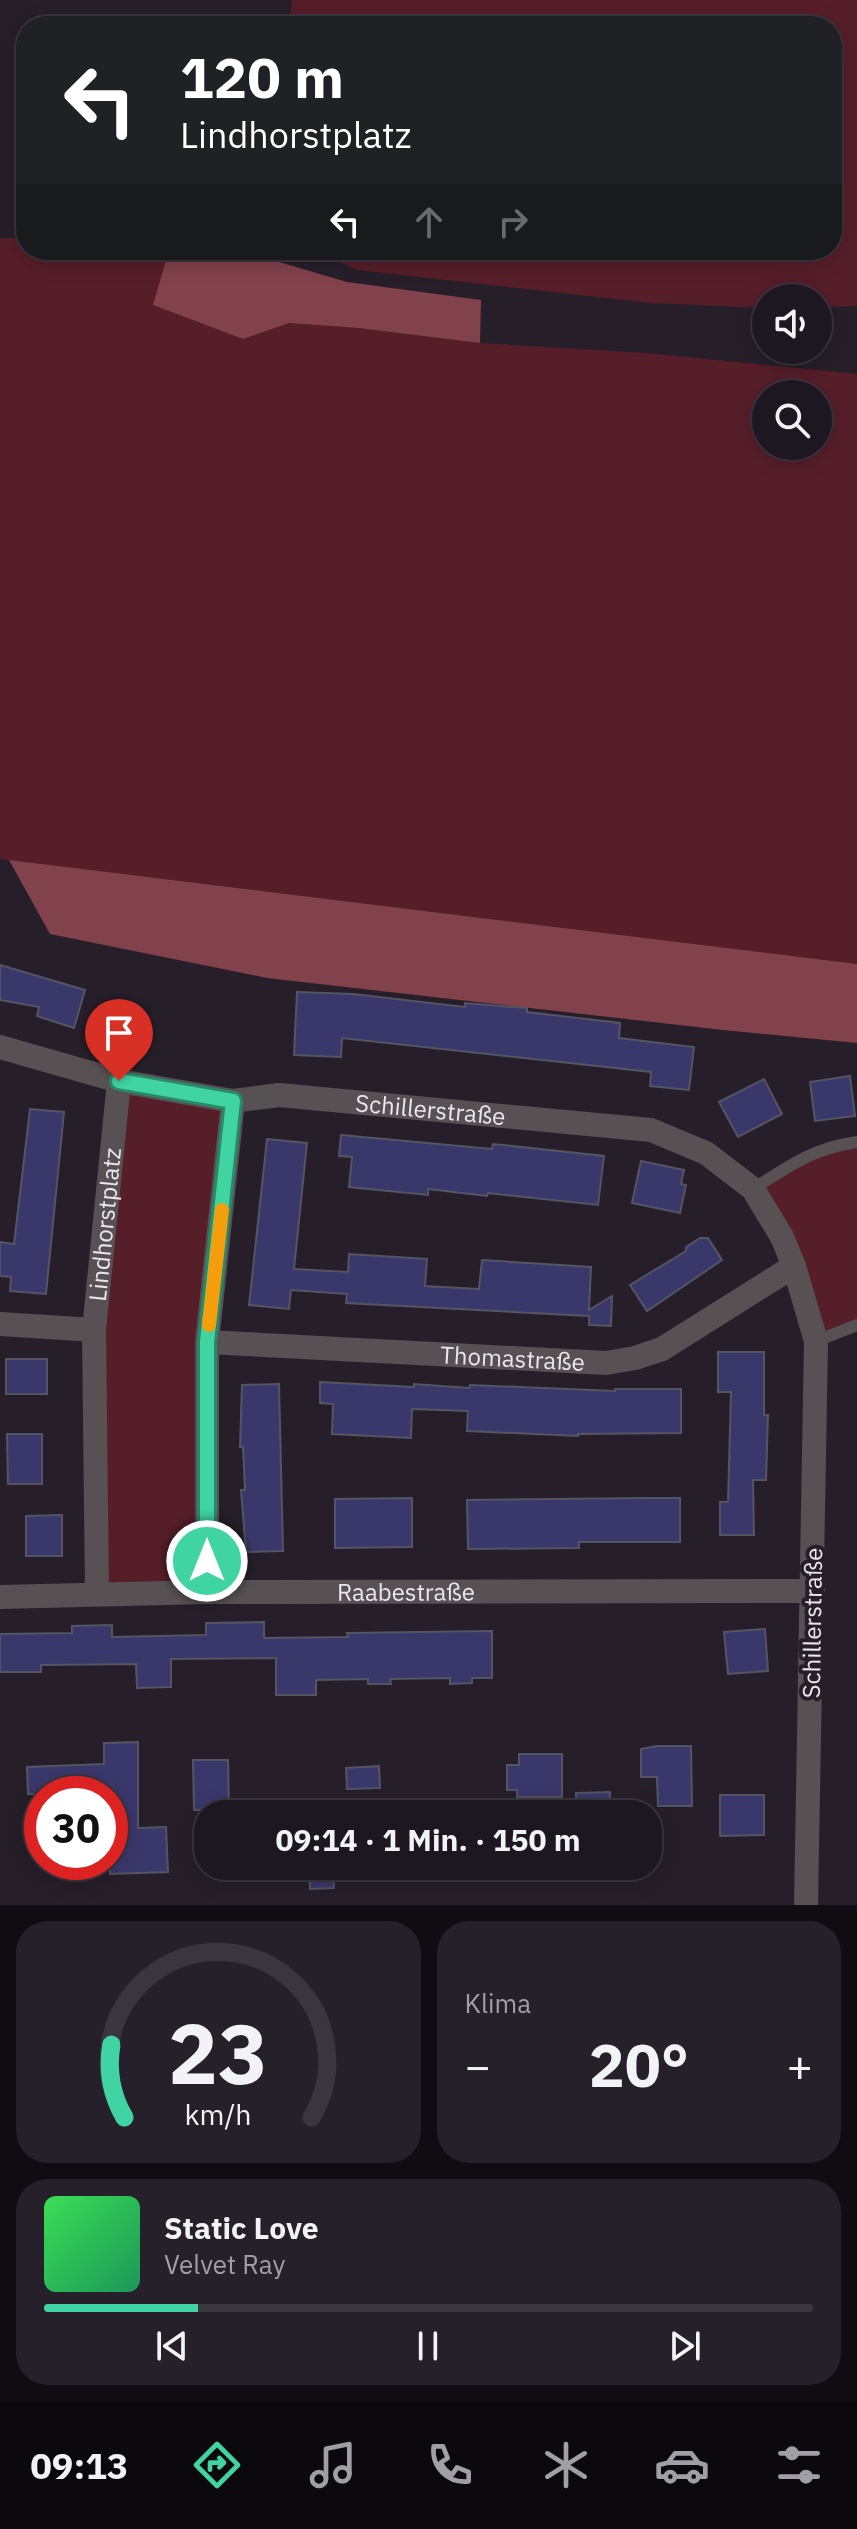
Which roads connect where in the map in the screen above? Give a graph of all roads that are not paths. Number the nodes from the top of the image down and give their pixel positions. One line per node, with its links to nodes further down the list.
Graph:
1 (0, 1047): 2 (street)
2 (119, 1081): 3 (street); 9 (street, Lindhorstplatz)
3 (233, 1101): 5 (street, Schillerstraße); 11 (street)
4 (857, 1142): 5 (lane)
5 (753, 1189): 6 (street, Schillerstraße)
6 (794, 1266): 10 (street, Schillerstraße); 11 (street, Thomastraße)
7 (0, 1324): 9 (street)
8 (857, 1325): 10 (lane)
9 (94, 1330): 14 (street, Lindhorstplatz)
10 (816, 1341): 12 (street, Schillerstraße)
11 (207, 1342): 13 (street)
12 (813, 1591): 13 (street, Raabestraße); 16 (street, Schillerstraße)
13 (207, 1592): 14 (street, Raabestraße)
14 (97, 1594): 15 (street, Raabestraße)
15 (0, 1597)
16 (806, 1905)

